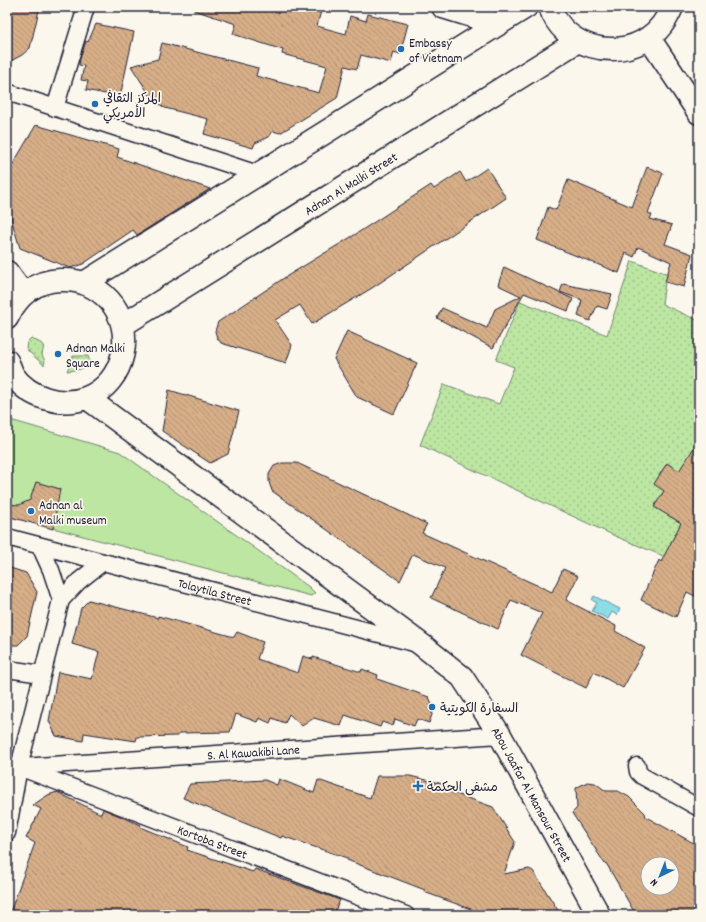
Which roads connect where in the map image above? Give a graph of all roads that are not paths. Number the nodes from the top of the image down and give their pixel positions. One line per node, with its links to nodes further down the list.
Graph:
1 (86, 7): 10 (street)
2 (443, 7): 6 (main road)
3 (526, 7): 6 (main road)
4 (550, 7): 8 (main road)
5 (672, 7): 7 (main road)
6 (498, 24): 12 (main road)
7 (649, 38): 8 (main road); 11 (main road)
8 (578, 41): 16 (main road, Adnan Al Malki Street)
9 (7, 92): 10 (street)
10 (55, 108): 12 (street)
11 (699, 114)
12 (258, 174): 14 (main road)
13 (7, 272): 15 (main road)
14 (84, 283): 15 (main road); 16 (main road)
15 (12, 306)
16 (123, 325): 18 (main road)
17 (9, 370): 18 (main road)
18 (87, 398): 23 (main road, Abou Jaafar Al Mansour Street)
19 (7, 537): 20 (street, Tolaytila Street)
20 (40, 546): 21 (street, Tolaytila Street); 22 (street)
21 (103, 562): 22 (street); 23 (street, Tolaytila Street)
22 (61, 600): 25 (street)
23 (422, 645): 26 (main road, Abou Jaafar Al Mansour Street)
24 (7, 669): 25 (street)
25 (42, 674): 28 (street)
26 (500, 735): 28 (street, S. Al Kawakibi Lane); 32 (main road, Abou Jaafar Al Mansour Street)
27 (637, 766): 29 (street)
28 (13, 768): 30 (street); 31 (street, Kortoba Street)
29 (699, 808)
30 (7, 834)
31 (406, 915)
32 (599, 915)

